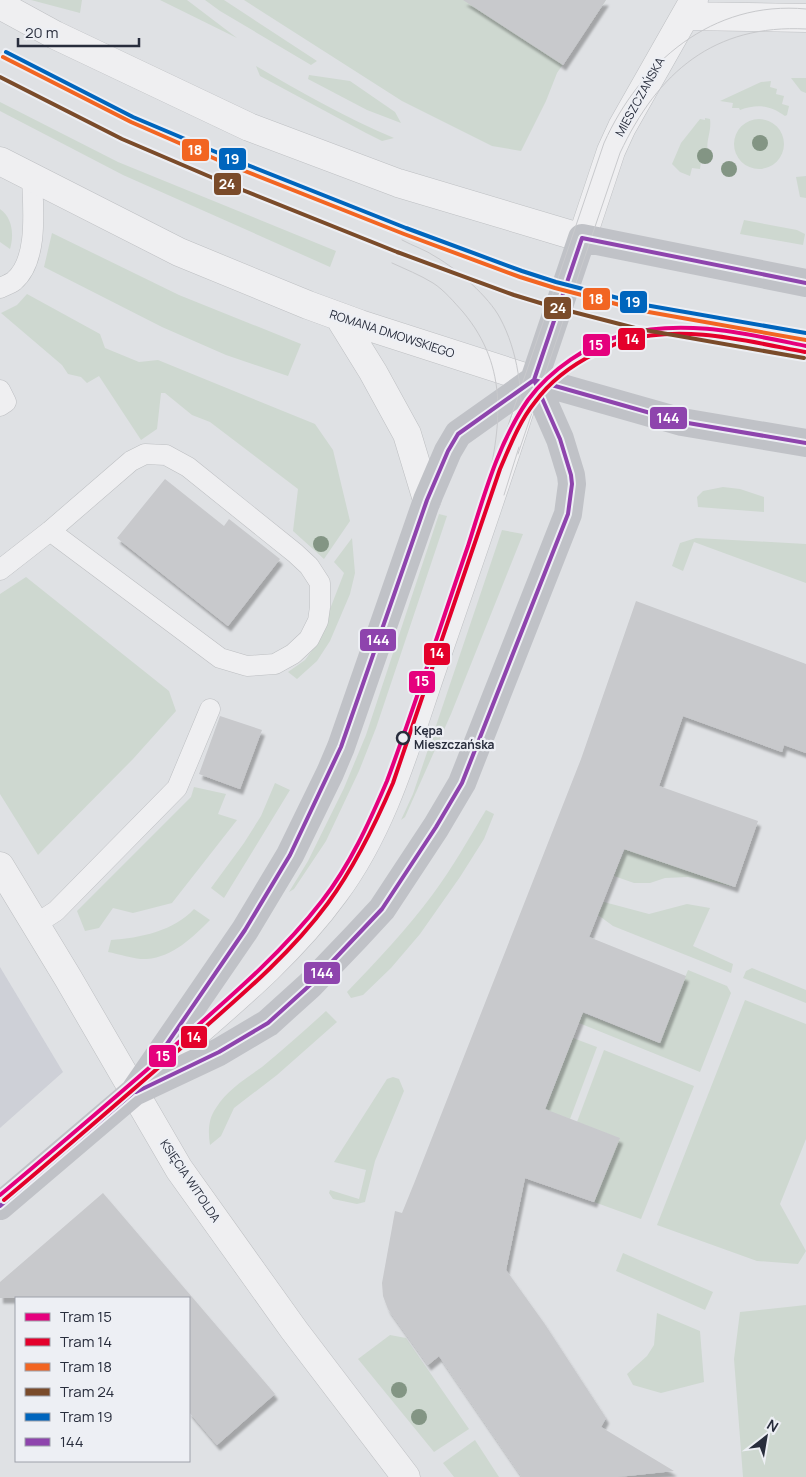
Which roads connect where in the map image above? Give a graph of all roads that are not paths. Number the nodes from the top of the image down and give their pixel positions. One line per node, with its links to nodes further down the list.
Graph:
1 (0, 4): 6 (street)
2 (690, 8): 3 (street, MIESZCZAŃSKA); 6 (street, MIESZCZAŃSKA)
3 (806, 18)
4 (0, 161): 5 (street, ROMANA DMOWSKIEGO)
5 (32, 178): 8 (lane); 9 (street, ROMANA DMOWSKIEGO)
6 (582, 238): 7 (main road); 10 (main road)
7 (806, 283)
8 (0, 288)
9 (339, 316): 10 (street, ROMANA DMOWSKIEGO); 14 (street)
10 (534, 380): 13 (main road, ROMANA DMOWSKIEGO); 14 (main road); 20 (lane); 20 (main road)
11 (0, 390): 12 (lane)
12 (0, 406)
13 (806, 443)
14 (427, 500): 20 (main road)
15 (50, 531): 15 (lane); 16 (lane)
16 (0, 570)
17 (210, 709): 19 (lane)
18 (0, 866): 19 (street, KSIĘCIA WITOLDA)
19 (36, 924): 20 (street, KSIĘCIA WITOLDA)
20 (134, 1092): 21 (main road); 22 (street, KSIĘCIA WITOLDA)
21 (0, 1206)
22 (406, 1477)

